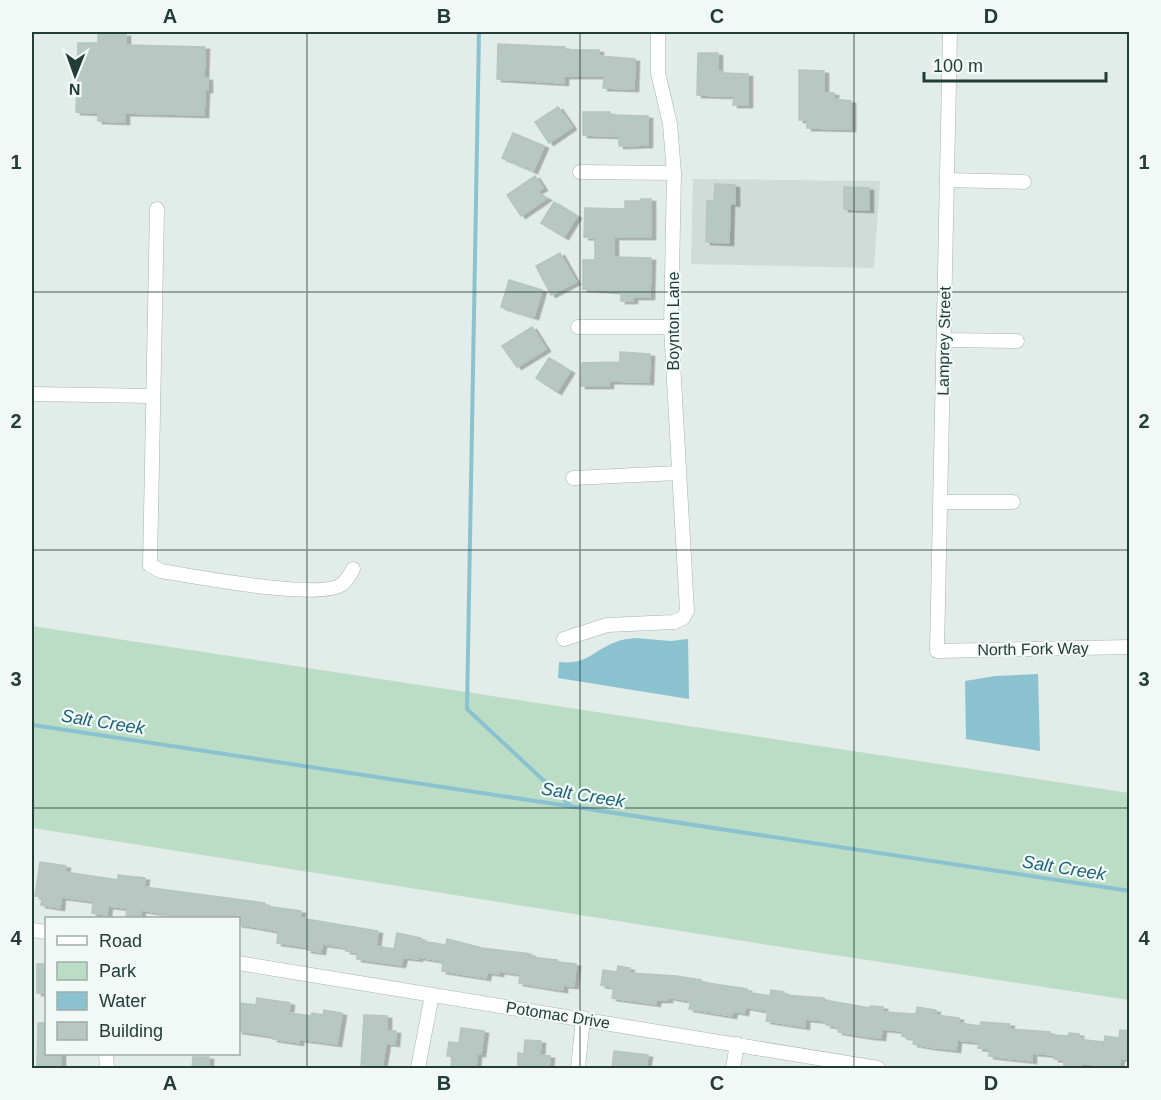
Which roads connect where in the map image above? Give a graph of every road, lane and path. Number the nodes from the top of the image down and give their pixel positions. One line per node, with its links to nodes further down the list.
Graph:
1 (658, 32): 4 (street, Boynton Lane)
2 (950, 32): 5 (street, Lamprey Street)
3 (580, 172): 4 (street)
4 (674, 173): 9 (street, Boynton Lane)
5 (947, 180): 6 (street); 10 (street, Lamprey Street)
6 (1024, 182)
7 (157, 209): 13 (street)
8 (578, 327): 9 (street)
9 (670, 327): 14 (street, Boynton Lane)
10 (944, 340): 11 (street); 16 (street, Lamprey Street)
11 (1017, 341)
12 (32, 394): 13 (street)
13 (153, 396): 18 (street)
14 (678, 473): 15 (street); 19 (street, Boynton Lane)
15 (573, 478)
16 (940, 502): 17 (street); 21 (street, Lamprey Street)
17 (1013, 502)
18 (353, 569)
19 (564, 639)
20 (1130, 647): 21 (street, North Fork Way)
21 (937, 651)
22 (240, 963): 23 (street, Potomac Drive)
23 (432, 995): 24 (street, Potomac Drive); 26 (street)
24 (583, 1018): 25 (street, Potomac Drive); 27 (street)
25 (737, 1044): 28 (street); 29 (street, Potomac Drive)
26 (418, 1068)
27 (578, 1068)
28 (733, 1068)
29 (878, 1068)

